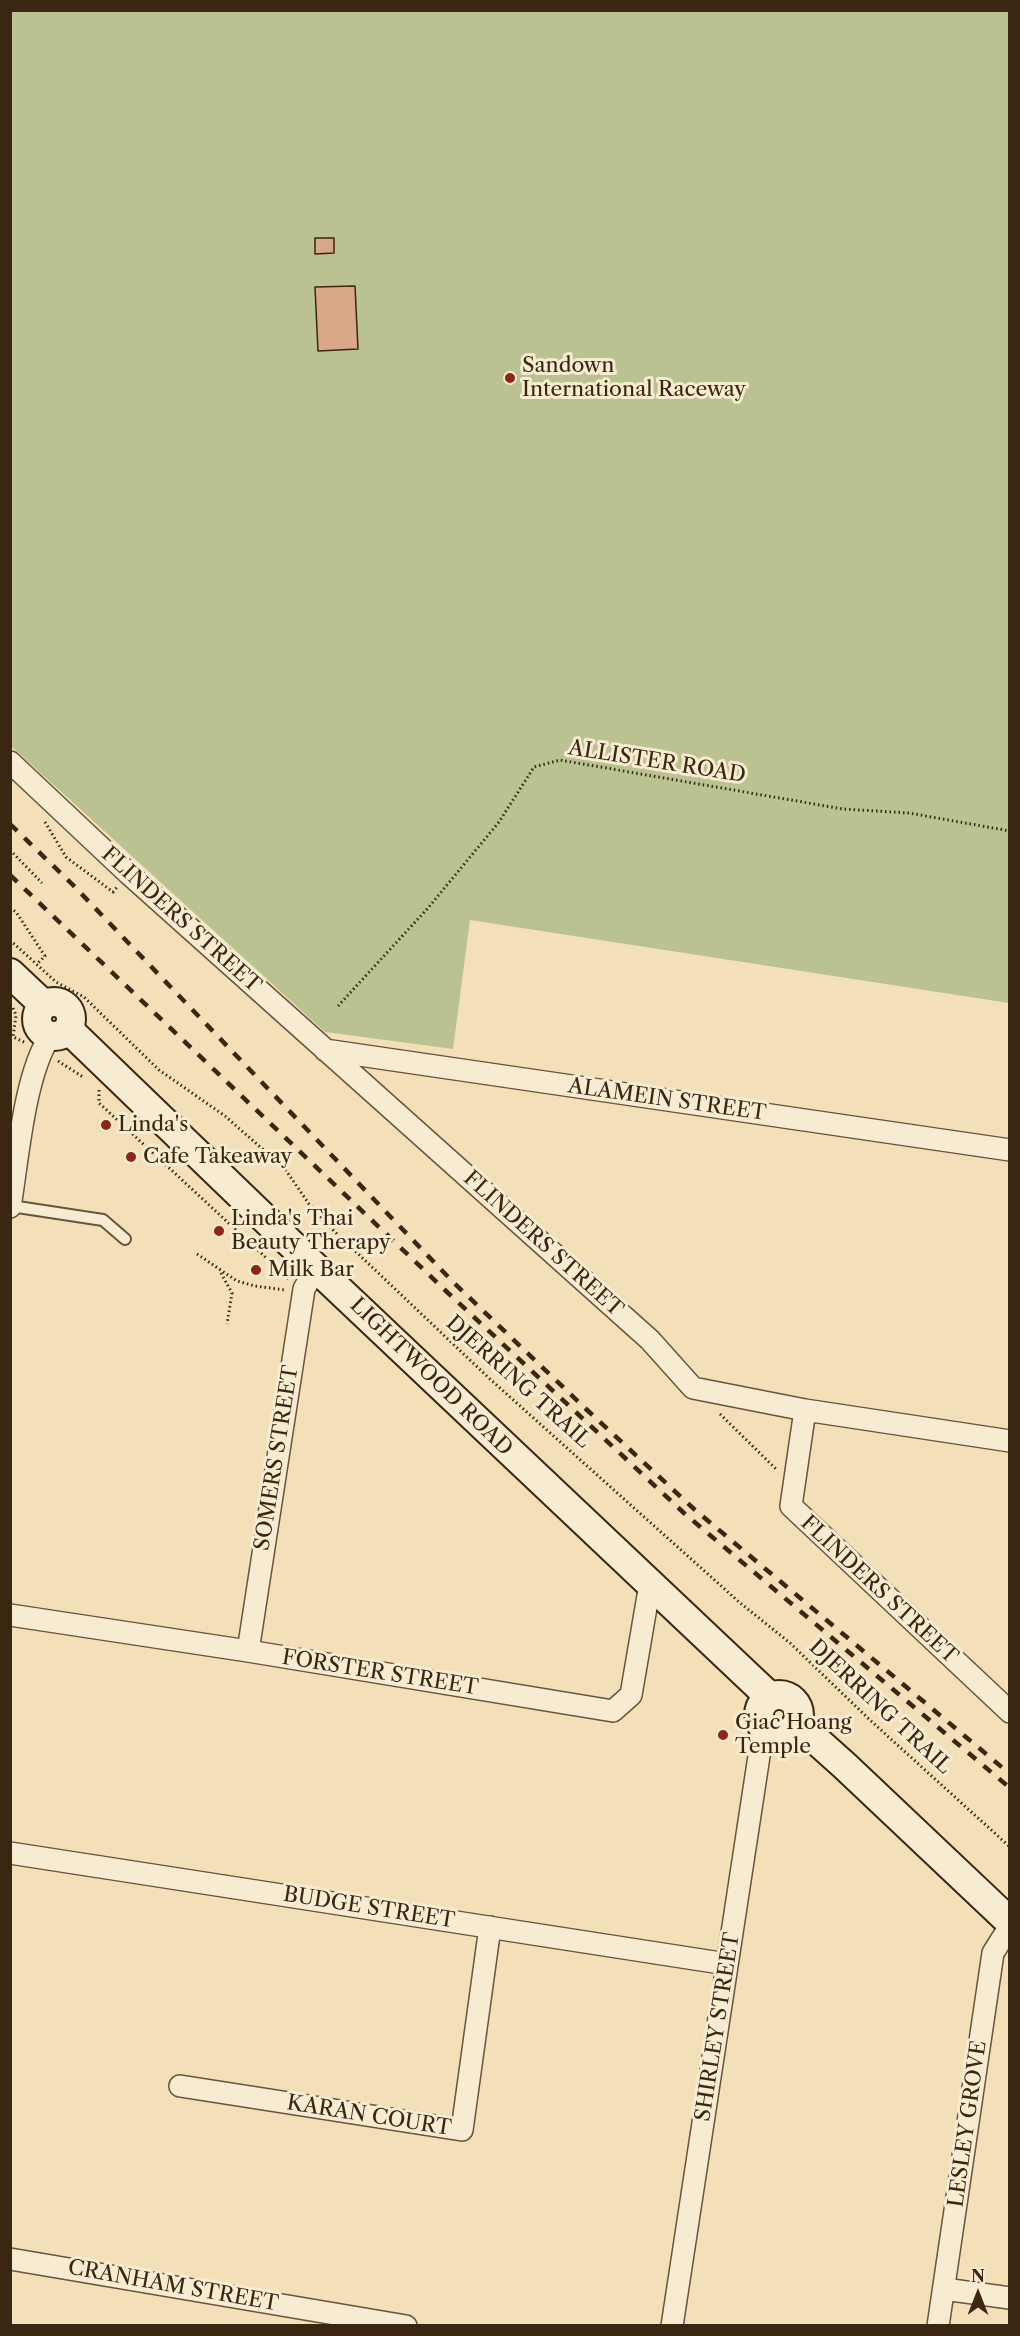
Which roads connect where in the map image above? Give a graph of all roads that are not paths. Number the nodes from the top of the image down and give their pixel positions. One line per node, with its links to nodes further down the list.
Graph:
1 (10, 762): 4 (street, FLINDERS STREET)
2 (24, 968): 3 (main road, LIGHTWOOD ROAD)
3 (59, 1033): 6 (street); 8 (main road, LIGHTWOOD ROAD)
4 (326, 1050): 5 (street, ALAMEIN STREET); 9 (street, FLINDERS STREET)
5 (1010, 1150)
6 (11, 1207): 7 (lane)
7 (124, 1239)
8 (316, 1268): 11 (main road, LIGHTWOOD ROAD); 13 (street, SOMERS STREET)
9 (805, 1410): 10 (street); 15 (street, FLINDERS STREET)
10 (1010, 1441)
11 (650, 1584): 13 (street, FORSTER STREET); 14 (main road, LIGHTWOOD ROAD)
12 (10, 1616): 13 (street, FORSTER STREET)
13 (248, 1651)
14 (770, 1697): 16 (main road); 17 (main road)
15 (1010, 1712)
16 (797, 1723): 17 (main road); 19 (main road)
17 (765, 1730): 21 (street, SHIRLEY STREET)
18 (10, 1853): 20 (street, BUDGE STREET)
19 (1010, 1924): 24 (street, LESLEY GROVE)
20 (490, 1926): 21 (street, BUDGE STREET); 22 (street, KARAN COURT)
21 (727, 1964): 27 (street, SHIRLEY STREET)
22 (180, 2086)
23 (10, 2259): 26 (street, CRANHAM STREET)
24 (944, 2289): 25 (street); 28 (street, LESLEY GROVE)
25 (1010, 2298)
26 (406, 2325)
27 (672, 2325)
28 (938, 2325)

